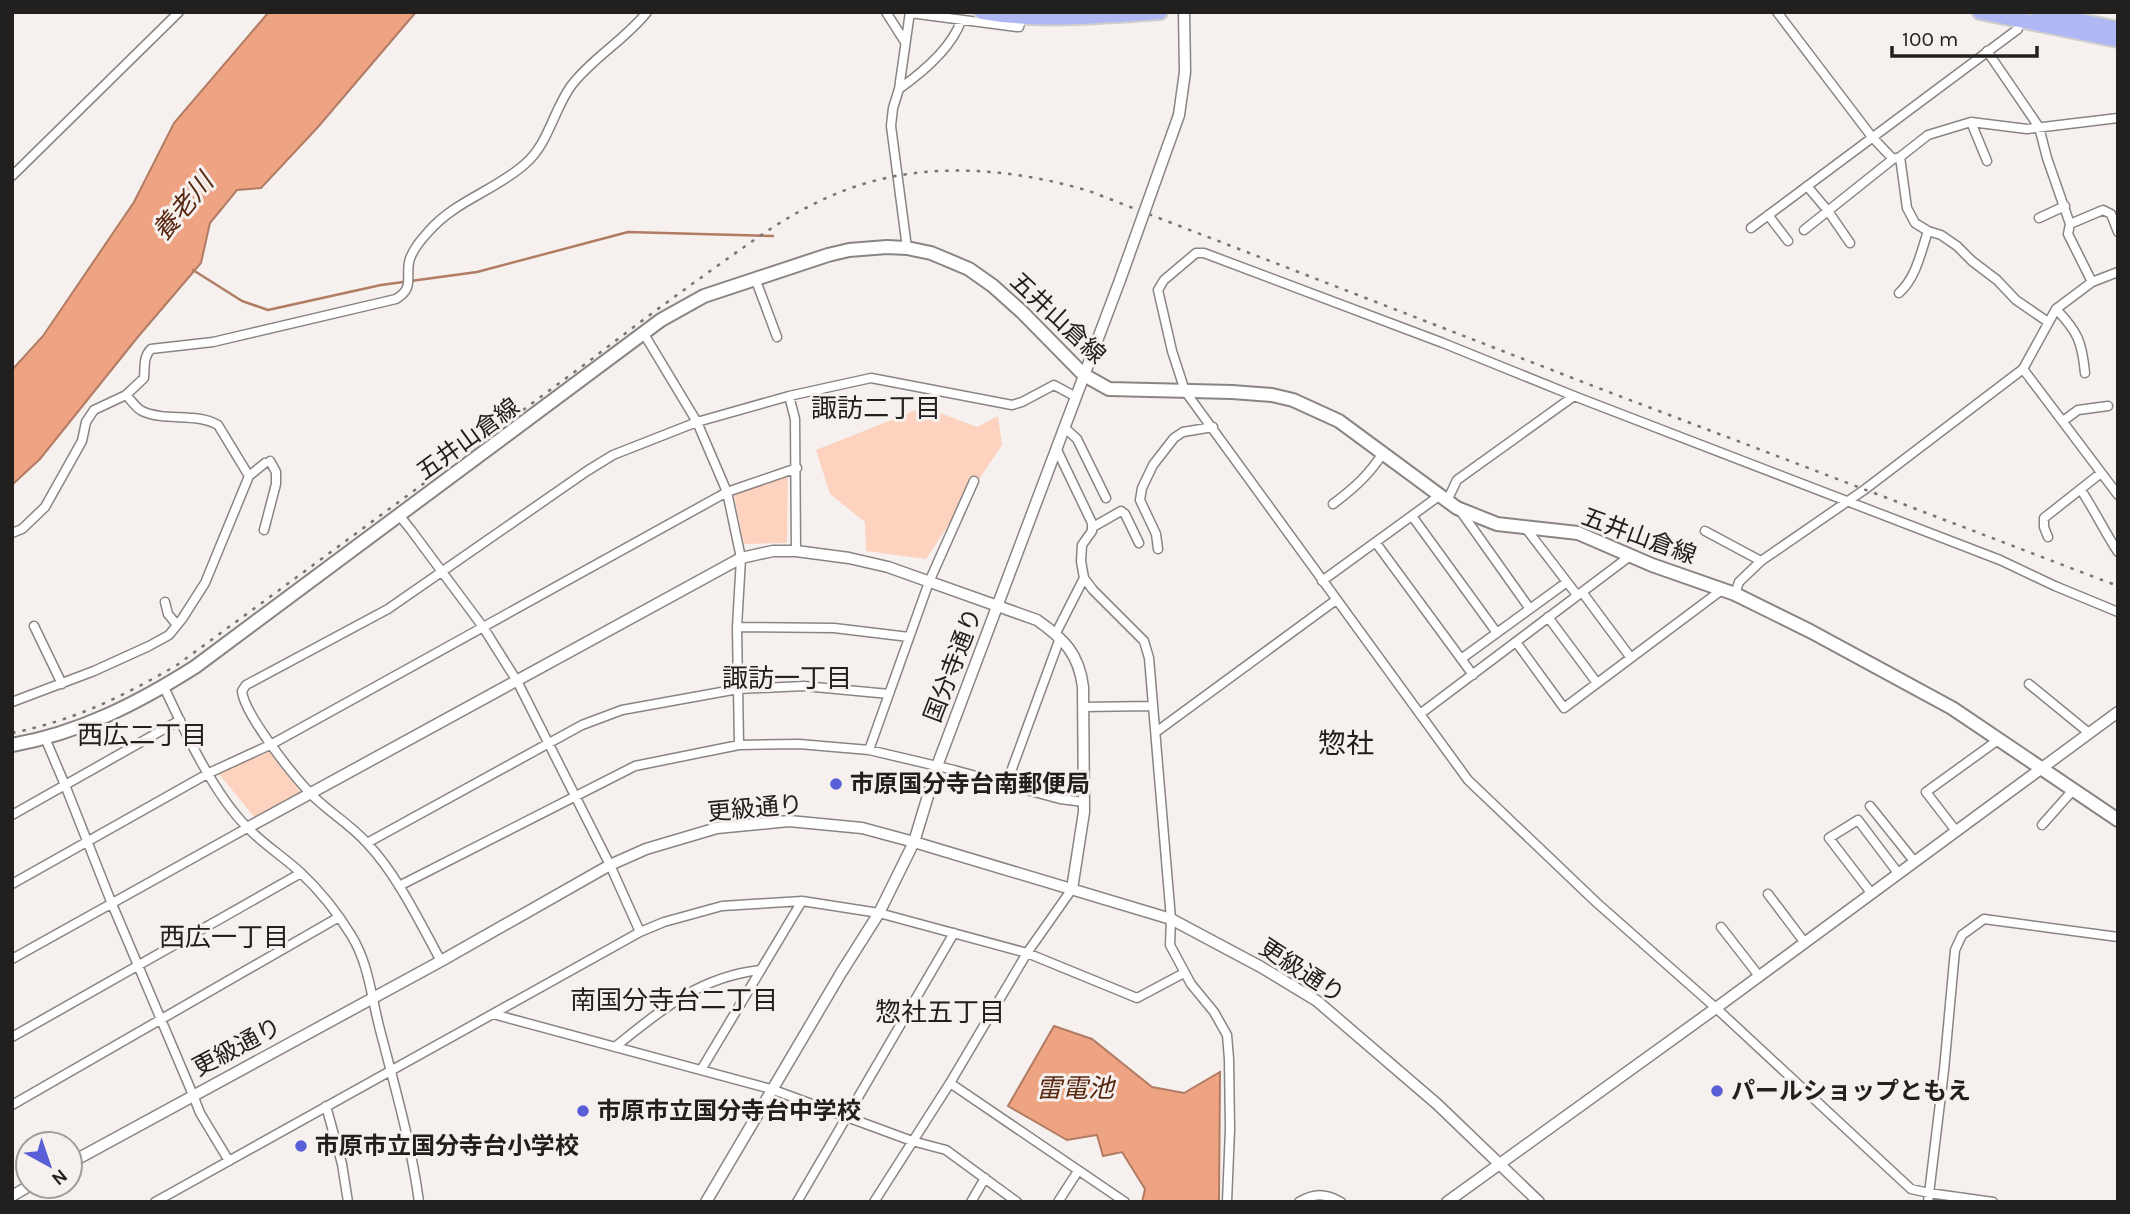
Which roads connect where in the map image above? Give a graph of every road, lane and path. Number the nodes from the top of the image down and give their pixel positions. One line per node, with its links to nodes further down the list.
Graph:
1 (179, 12): 25 (street)
2 (648, 12): 51 (street)
3 (886, 12): 16 (street)
4 (982, 12): 11 (highway)
5 (1160, 12): 11 (highway)
6 (1184, 12): 49 (street, 国分寺通り, bridge)
7 (1777, 12): 22 (street)
8 (1980, 12): 12 (highway)
9 (2038, 12): 14 (highway)
10 (910, 13): 13 (street); 16 (street)
11 (1022, 17): 13 (street)
12 (2020, 20): 15 (highway); 17 (street)
13 (961, 21): 18 (street)
14 (2118, 29)
15 (2118, 40)
16 (905, 42): 18 (street)
17 (1987, 51): 21 (street); 22 (street)
18 (899, 89): 38 (street)
19 (2118, 118): 21 (street)
20 (1971, 122): 21 (street); 23 (street); 24 (street)
21 (2039, 127): 27 (street)
22 (1872, 137): 23 (street); 26 (street)
23 (1897, 158): 28 (street); 34 (street)
24 (1987, 161)
25 (12, 176)
26 (1807, 186): 28 (street); 29 (street)
27 (2065, 206): 30 (street); 31 (street)
28 (1828, 211): 33 (street); 37 (street)
29 (1768, 215): 32 (street); 36 (street)
30 (2039, 218)
31 (2070, 224): 35 (street); 41 (street)
32 (1751, 228)
33 (1804, 230)
34 (1928, 231): 42 (street); 44 (street)
35 (2118, 232)
36 (1788, 242)
37 (1850, 243)
38 (907, 248): 40 (main road, 五井山倉線); 49 (main road, 五井山倉線)
39 (2118, 272): 41 (street)
40 (755, 278): 45 (main road, 五井山倉線); 46 (street)
41 (2092, 282): 43 (street)
42 (1899, 293)
43 (2056, 309): 44 (street); 48 (street)
44 (2048, 322): 47 (street)
45 (644, 334): 57 (street); 73 (main road, 五井山倉線)
46 (777, 337)
47 (2023, 369): 56 (street); 70 (street)
48 (2085, 373)
49 (1084, 375): 50 (main road, 五井山倉線); 54 (street, 国分寺通り)
50 (1185, 391): 53 (street); 58 (street); 61 (main road, 五井山倉線)
51 (127, 396): 64 (street); 79 (street)
52 (789, 396): 54 (street); 57 (street); 62 (street)
53 (1574, 396): 70 (street); 71 (street)
54 (1076, 397): 59 (street, 国分寺通り)
55 (2108, 406): 56 (street)
56 (2063, 421): 63 (street)
57 (697, 422): 67 (street); 89 (street)
58 (1213, 427): 83 (street); 91 (street)
59 (1065, 428): 60 (street, 国分寺通り); 69 (street)
60 (1057, 450): 76 (street); 98 (street, 国分寺通り)
61 (1383, 453): 71 (main road, 五井山倉線); 72 (street)
62 (797, 468): 67 (street); 84 (street)
63 (2101, 473): 66 (street); 68 (street)
64 (249, 476): 77 (street); 102 (street)
65 (974, 481): 92 (street)
66 (2081, 490): 80 (street); 85 (street)
67 (727, 492): 87 (street); 104 (street)
68 (2118, 495)
69 (1106, 498)
70 (1849, 501): 88 (street); 100 (street)
71 (1448, 502): 74 (street); 75 (main road, 五井山倉線); 99 (street)
72 (1333, 504)
73 (399, 515): 89 (street); 117 (main road, 五井山倉線)
74 (1412, 516): 82 (street); 106 (street)
75 (1524, 526): 86 (main road, 五井山倉線); 93 (street)
76 (1093, 527): 81 (street); 90 (street)
77 (264, 530)
78 (1705, 531): 88 (street)
79 (12, 533)
80 (2049, 537)
81 (1139, 543)
82 (1377, 543): 91 (street); 111 (street)
83 (1158, 549)
84 (796, 551): 87 (street); 92 (street)
85 (2118, 552)
86 (1630, 555): 94 (main road, 五井山倉線); 95 (street)
87 (741, 558): 105 (street); 113 (street)
88 (1762, 561): 94 (street)
89 (443, 571): 104 (street); 132 (street)
90 (1084, 578): 107 (street); 121 (street)
91 (1322, 581): 96 (street)
92 (929, 582): 98 (street); 108 (street)
93 (1567, 582): 95 (street); 99 (street)
94 (1729, 591): 110 (street); 129 (main road, 五井山倉線)
95 (1580, 594): 101 (street); 110 (street)
96 (1336, 600): 124 (street); 126 (street)
97 (165, 601): 102 (street)
98 (998, 606): 107 (street); 135 (street, 国分寺通り)
99 (1530, 609): 106 (street)
100 (2118, 612)
101 (1548, 617): 109 (street); 114 (street)
102 (177, 625): 115 (street)
103 (34, 626): 115 (street)
104 (483, 627): 113 (street); 132 (street)
105 (737, 627): 108 (street); 118 (street)
106 (1497, 633): 111 (street)
107 (1058, 636): 122 (street); 139 (street)
108 (909, 637): 119 (street)
109 (1516, 642): 112 (street); 114 (street)
110 (1631, 658): 114 (street)
111 (1461, 659): 112 (street)
112 (1473, 674): 124 (street)
113 (517, 681): 130 (street); 141 (street)
114 (1597, 683)
115 (62, 684): 120 (street)
116 (2029, 684): 127 (street)
117 (164, 687): 125 (street); 128 (main road, 五井山倉線)
118 (738, 689): 119 (street); 130 (street); 133 (street)
119 (889, 694): 134 (street)
120 (12, 702)
121 (1152, 706): 122 (street); 126 (street)
122 (1083, 707): 143 (street)
123 (2118, 712): 127 (street)
124 (1420, 714): 180 (street)
125 (180, 720): 137 (street); 138 (street)
126 (1156, 732): 166 (street)
127 (2089, 733): 136 (street)
128 (45, 738): 131 (main road, 五井山倉線); 138 (street)
129 (1998, 740): 136 (main road, 五井山倉線); 149 (street)
130 (549, 743): 142 (street); 152 (street)
131 (12, 744)
132 (272, 744): 137 (street); 141 (street)
133 (739, 745): 134 (street); 142 (street)
134 (869, 750): 135 (street)
135 (937, 765): 139 (street); 151 (street, 国分寺通り)
136 (2040, 768): 140 (main road, 五井山倉線); 149 (street)
137 (209, 773): 148 (street); 150 (street)
138 (65, 785): 145 (street); 150 (street)
139 (1006, 785): 143 (street)
140 (2073, 790): 146 (main road, 五井山倉線); 147 (street)
141 (311, 794): 148 (street); 152 (street)
142 (576, 796): 154 (street); 158 (street)
143 (1084, 802): 159 (street)
144 (1870, 806): 153 (street)
145 (12, 815)
146 (2118, 820)
147 (2042, 825)
148 (247, 828): 155 (street); 163 (street)
149 (1956, 831): 153 (street)
150 (88, 842): 157 (street); 163 (street)
151 (914, 842): 154 (street, 更級通り); 159 (street, 更級通り); 164 (street, 国分寺通り)
152 (367, 843): 158 (street)
153 (1914, 861): 156 (street)
154 (610, 865): 168 (street); 174 (street, 更級通り)
155 (301, 873): 165 (street); 175 (street)
156 (1898, 873): 161 (street); 161 (street)
157 (12, 884)
158 (399, 886): 174 (street)
159 (1072, 889): 166 (street, 更級通り); 172 (street)
160 (1768, 894): 171 (street)
161 (1872, 894): 171 (street)
162 (802, 901): 164 (street); 168 (street); 176 (street)
163 (112, 904): 173 (street); 175 (street)
164 (879, 913): 169 (street); 188 (street, 国分寺通り)
165 (339, 917): 179 (street); 182 (street)
166 (1171, 919): 177 (street); 196 (street, 更級通り)
167 (1721, 928): 178 (street)
168 (640, 932): 181 (street)
169 (954, 933): 172 (street); 192 (street)
170 (2118, 937): 199 (street)
171 (1805, 943): 178 (street)
172 (1027, 953): 177 (street); 187 (street)
173 (12, 960)
174 (441, 961): 179 (street, 更級通り)
175 (138, 966): 182 (street); 183 (street)
176 (760, 970): 184 (street); 185 (street)
177 (1184, 973): 210 (street)
178 (1759, 976): 180 (street)
179 (372, 998): 186 (street); 189 (street, 更級通り)
180 (1716, 1008): 196 (street); 199 (street)
181 (493, 1014): 184 (street); 186 (street)
182 (161, 1020): 189 (street); 190 (street)
183 (12, 1037)
184 (615, 1047): 185 (street)
185 (701, 1070): 188 (street)
186 (390, 1071): 191 (street); 202 (street)
187 (950, 1083): 193 (street); 197 (street)
188 (771, 1089): 192 (street); 203 (street, 国分寺通り)
189 (192, 1095): 194 (street, 更級通り); 195 (street)
190 (12, 1105)
191 (327, 1106): 195 (street); 201 (street)
192 (846, 1117): 193 (street); 204 (street)
193 (912, 1141): 198 (street); 205 (street)
194 (84, 1155)
195 (229, 1161): 200 (street)
196 (1501, 1164): 213 (street); 214 (street, 更級通り)
197 (1079, 1171): 208 (street); 209 (street)
198 (985, 1178): 206 (street); 207 (street)
199 (1928, 1197): 215 (street)
200 (155, 1202)
201 (348, 1202)
202 (419, 1202)
203 (706, 1202)
204 (797, 1202)
205 (874, 1202)
206 (971, 1202)
207 (1017, 1202)
208 (1058, 1202)
209 (1125, 1202)
210 (1227, 1202)
211 (1299, 1202): 212 (street)
212 (1341, 1202)
213 (1447, 1202)
214 (1539, 1202)
215 (1993, 1202)

